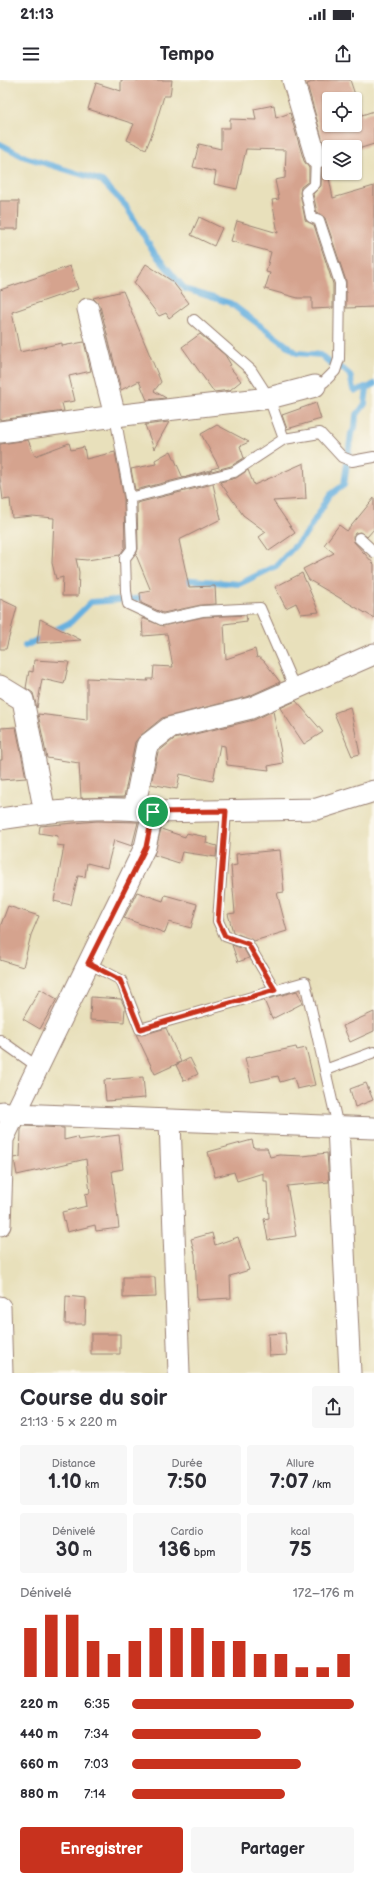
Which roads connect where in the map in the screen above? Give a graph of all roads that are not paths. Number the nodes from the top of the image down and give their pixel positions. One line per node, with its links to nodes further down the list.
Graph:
1 (293, 80): 2 (street)
2 (316, 158): 5 (lane)
3 (88, 309): 7 (street)
4 (194, 320): 6 (lane)
5 (315, 386): 6 (street)
6 (269, 398): 7 (street); 9 (lane)
7 (115, 416): 8 (street); 11 (lane)
8 (0, 432)
9 (284, 439): 10 (lane); 11 (lane)
10 (374, 457)
11 (130, 498): 16 (lane)
12 (359, 538): 13 (lane)
13 (374, 552)
14 (374, 654): 16 (street)
15 (0, 686): 20 (street)
16 (295, 689): 18 (street)
17 (374, 791): 19 (street)
18 (143, 811): 19 (street); 20 (street); 22 (street)
19 (226, 811): 23 (lane)
20 (45, 813): 21 (street)
21 (0, 819)
22 (88, 963): 23 (lane); 26 (street)
23 (275, 990): 27 (lane)
24 (0, 1040): 26 (lane)
25 (374, 1052): 27 (lane)
26 (38, 1067): 28 (street)
27 (325, 1070): 30 (lane)
28 (7, 1113): 29 (street); 32 (street)
29 (170, 1121): 30 (street); 35 (street)
30 (338, 1127): 31 (street); 36 (street)
31 (374, 1128)
32 (0, 1225)
33 (0, 1307): 34 (street)
34 (2, 1373)
35 (179, 1373)
36 (350, 1373)

